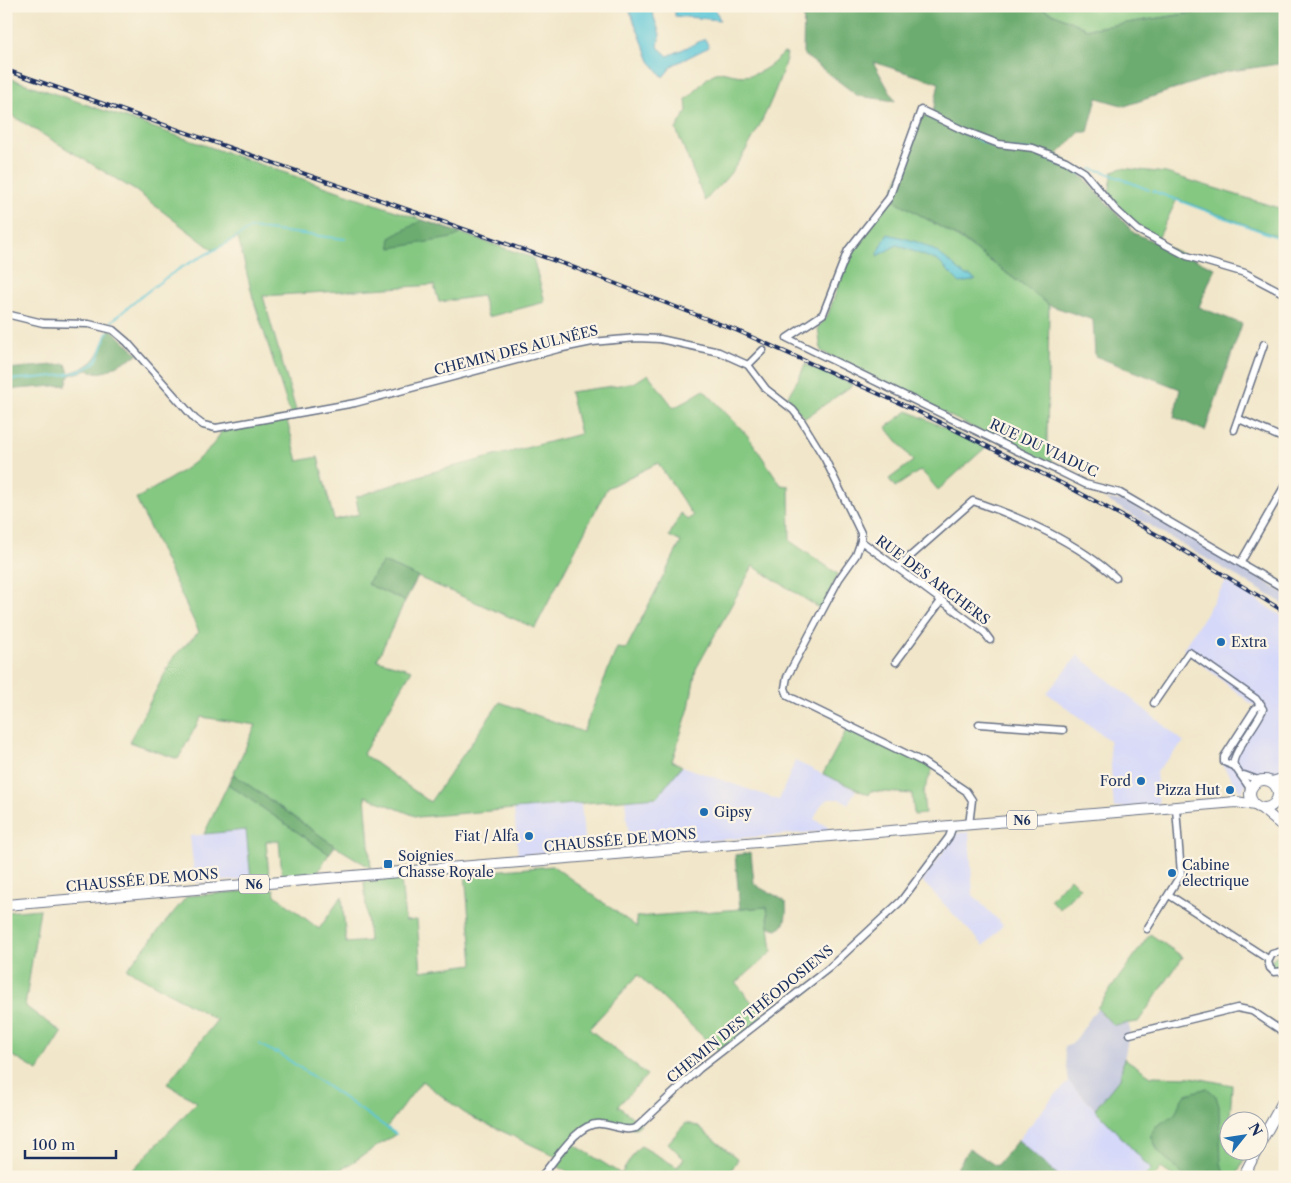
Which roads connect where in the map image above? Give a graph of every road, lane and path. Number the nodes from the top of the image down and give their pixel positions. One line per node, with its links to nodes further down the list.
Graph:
1 (1285, 294): 11 (street, RUE DU VIADUC)
2 (6, 314): 5 (street, CHEMIN DES AULNÉES)
3 (1264, 344): 6 (street)
4 (763, 350): 5 (street)
5 (748, 365): 10 (street, CHEMIN DES AULNÉES)
6 (1239, 418): 7 (street); 8 (street)
7 (1234, 430)
8 (1285, 439)
9 (1285, 486): 11 (street)
10 (861, 541): 12 (street, RUE DES ARCHERS); 32 (street)
11 (1241, 562): 14 (street, RUE DU VIADUC)
12 (897, 568): 13 (street); 15 (street, RUE DES ARCHERS)
13 (1116, 578)
14 (1285, 589)
15 (941, 601): 16 (street, RUE DES ARCHERS); 17 (street)
16 (990, 640)
17 (896, 662)
18 (1154, 703): 21 (street)
19 (979, 724): 20 (street)
20 (1063, 730)
21 (1241, 773): 23 (street); 26 (street)
22 (1285, 778): 24 (main road)
23 (1258, 780): 24 (main road); 26 (main road)
24 (1272, 782): 27 (main road)
25 (1285, 786): 27 (main road)
26 (1250, 791): 28 (main road, CHAUSSÉE DE MONS / N6); 29 (main road)
27 (1276, 799): 29 (main road); 31 (main road)
28 (1236, 802): 29 (main road, CHAUSSÉE DE MONS / N6); 30 (main road, CHAUSSÉE DE MONS / N6)
29 (1258, 806): 31 (main road)
30 (1176, 808): 32 (main road, CHAUSSÉE DE MONS / N6); 35 (street)
31 (1275, 820): 34 (main road)
32 (969, 825): 33 (main road, CHAUSSÉE DE MONS / N6)
33 (952, 826): 36 (main road, CHAUSSÉE DE MONS / N6); 46 (street, CHEMIN DES THÉODOSIENS)
34 (1285, 828)
35 (1169, 895): 37 (street); 39 (street)
36 (6, 905)
37 (1147, 929)
38 (1285, 955): 39 (street)
39 (1268, 959): 40 (street)
40 (1285, 971)
41 (1285, 1033): 42 (street)
42 (1130, 1034)
43 (1285, 1098): 44 (main road)
44 (1268, 1129)
45 (1252, 1160): 47 (main road)
46 (541, 1177)
47 (1243, 1177)

